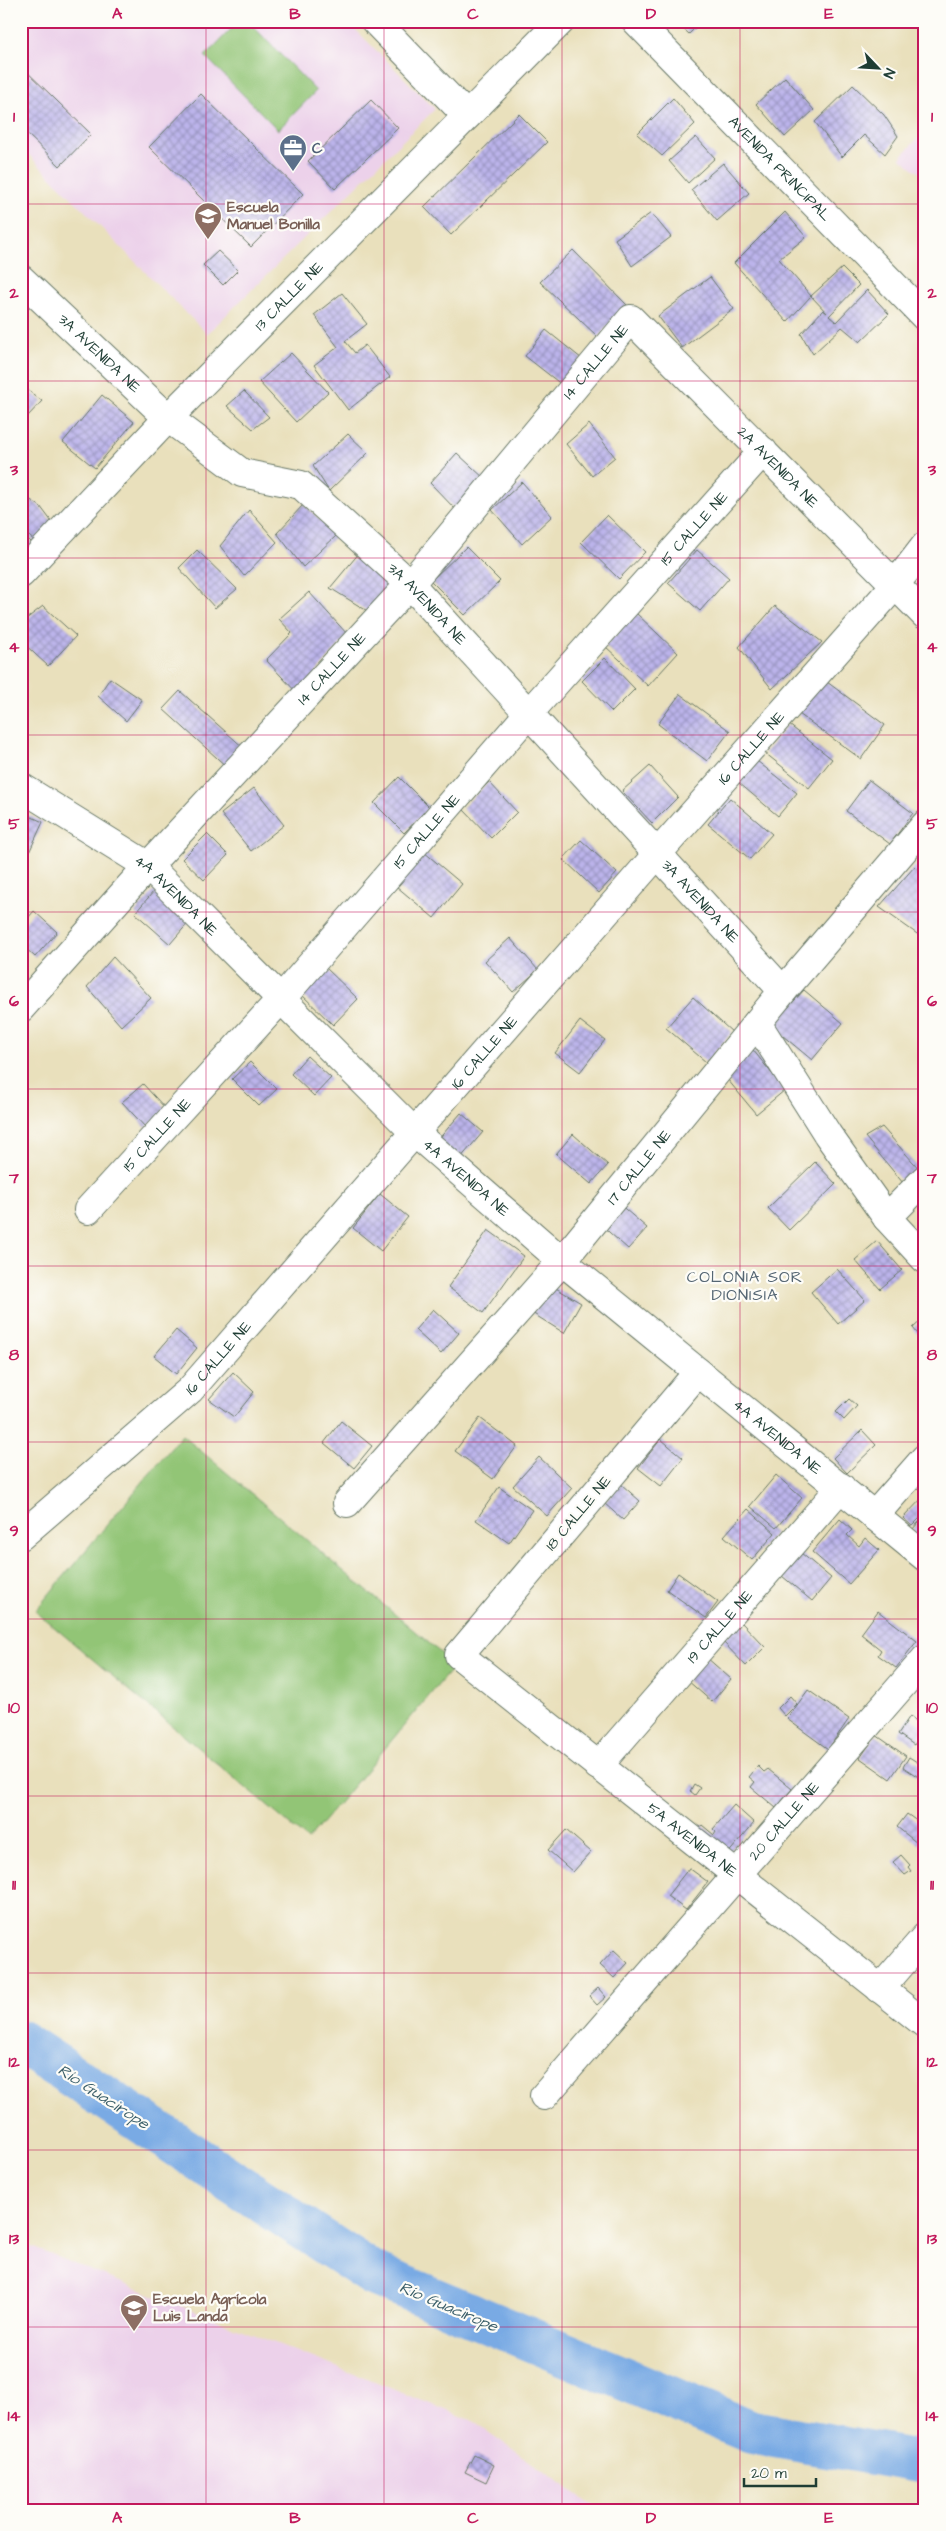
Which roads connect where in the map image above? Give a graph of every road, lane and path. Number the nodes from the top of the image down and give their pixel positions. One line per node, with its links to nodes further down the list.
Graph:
1 (375, 21): 4 (street)
2 (562, 21): 4 (street, 13 CALLE NE)
3 (636, 21): 6 (street, AVENIDA PRINCIPAL)
4 (467, 116): 8 (street, 13 CALLE NE)
5 (21, 279): 8 (street, 3A AVENIDA NE)
6 (925, 317)
7 (631, 319): 9 (street, 2A AVENIDA NE); 12 (street, 14 CALLE NE)
8 (168, 418): 11 (street, 13 CALLE NE); 12 (street, 3A AVENIDA NE)
9 (763, 451): 13 (street, 2A AVENIDA NE); 15 (street, 15 CALLE NE)
10 (925, 546): 13 (street, 16 CALLE NE)
11 (21, 574)
12 (410, 584): 15 (street, 3A AVENIDA NE); 19 (street, 14 CALLE NE)
13 (896, 585): 14 (street, 2A AVENIDA NE); 18 (street, 16 CALLE NE)
14 (925, 615)
15 (528, 714): 18 (street, 3A AVENIDA NE); 21 (street, 15 CALLE NE)
16 (21, 787): 19 (street, 4A AVENIDA NE)
17 (925, 825): 20 (street, 17 CALLE NE)
18 (659, 852): 20 (street, 3A AVENIDA NE); 24 (street, 16 CALLE NE)
19 (148, 866): 21 (street, 4A AVENIDA NE); 22 (street, 14 CALLE NE)
20 (783, 991): 23 (street, 17 CALLE NE)
21 (281, 999): 24 (street, 4A AVENIDA NE); 26 (street, 15 CALLE NE)
22 (21, 1008)
23 (757, 1023): 27 (street); 29 (street, 17 CALLE NE)
24 (415, 1133): 29 (street, 4A AVENIDA NE); 35 (street, 16 CALLE NE)
25 (925, 1179): 27 (street)
26 (88, 1210)
27 (887, 1218): 28 (street)
28 (925, 1259)
29 (562, 1261): 30 (street, 4A AVENIDA NE); 33 (street, 17 CALLE NE)
30 (698, 1372): 32 (street, 4A AVENIDA NE); 37 (street, 18 CALLE NE)
31 (925, 1458): 34 (street)
32 (841, 1487): 34 (street, 4A AVENIDA NE); 39 (street, 19 CALLE NE)
33 (347, 1503)
34 (874, 1516): 36 (street, 4A AVENIDA NE)
35 (21, 1536)
36 (925, 1557)
37 (459, 1655): 39 (street, 5A AVENIDA NE)
38 (925, 1659): 40 (street, 20 CALLE NE)
39 (598, 1766): 40 (street, 5A AVENIDA NE)
40 (737, 1876): 42 (street, 5A AVENIDA NE); 44 (street, 20 CALLE NE)
41 (925, 1937): 42 (street)
42 (880, 1990): 43 (street, 5A AVENIDA NE)
43 (925, 2024)
44 (544, 2096)

